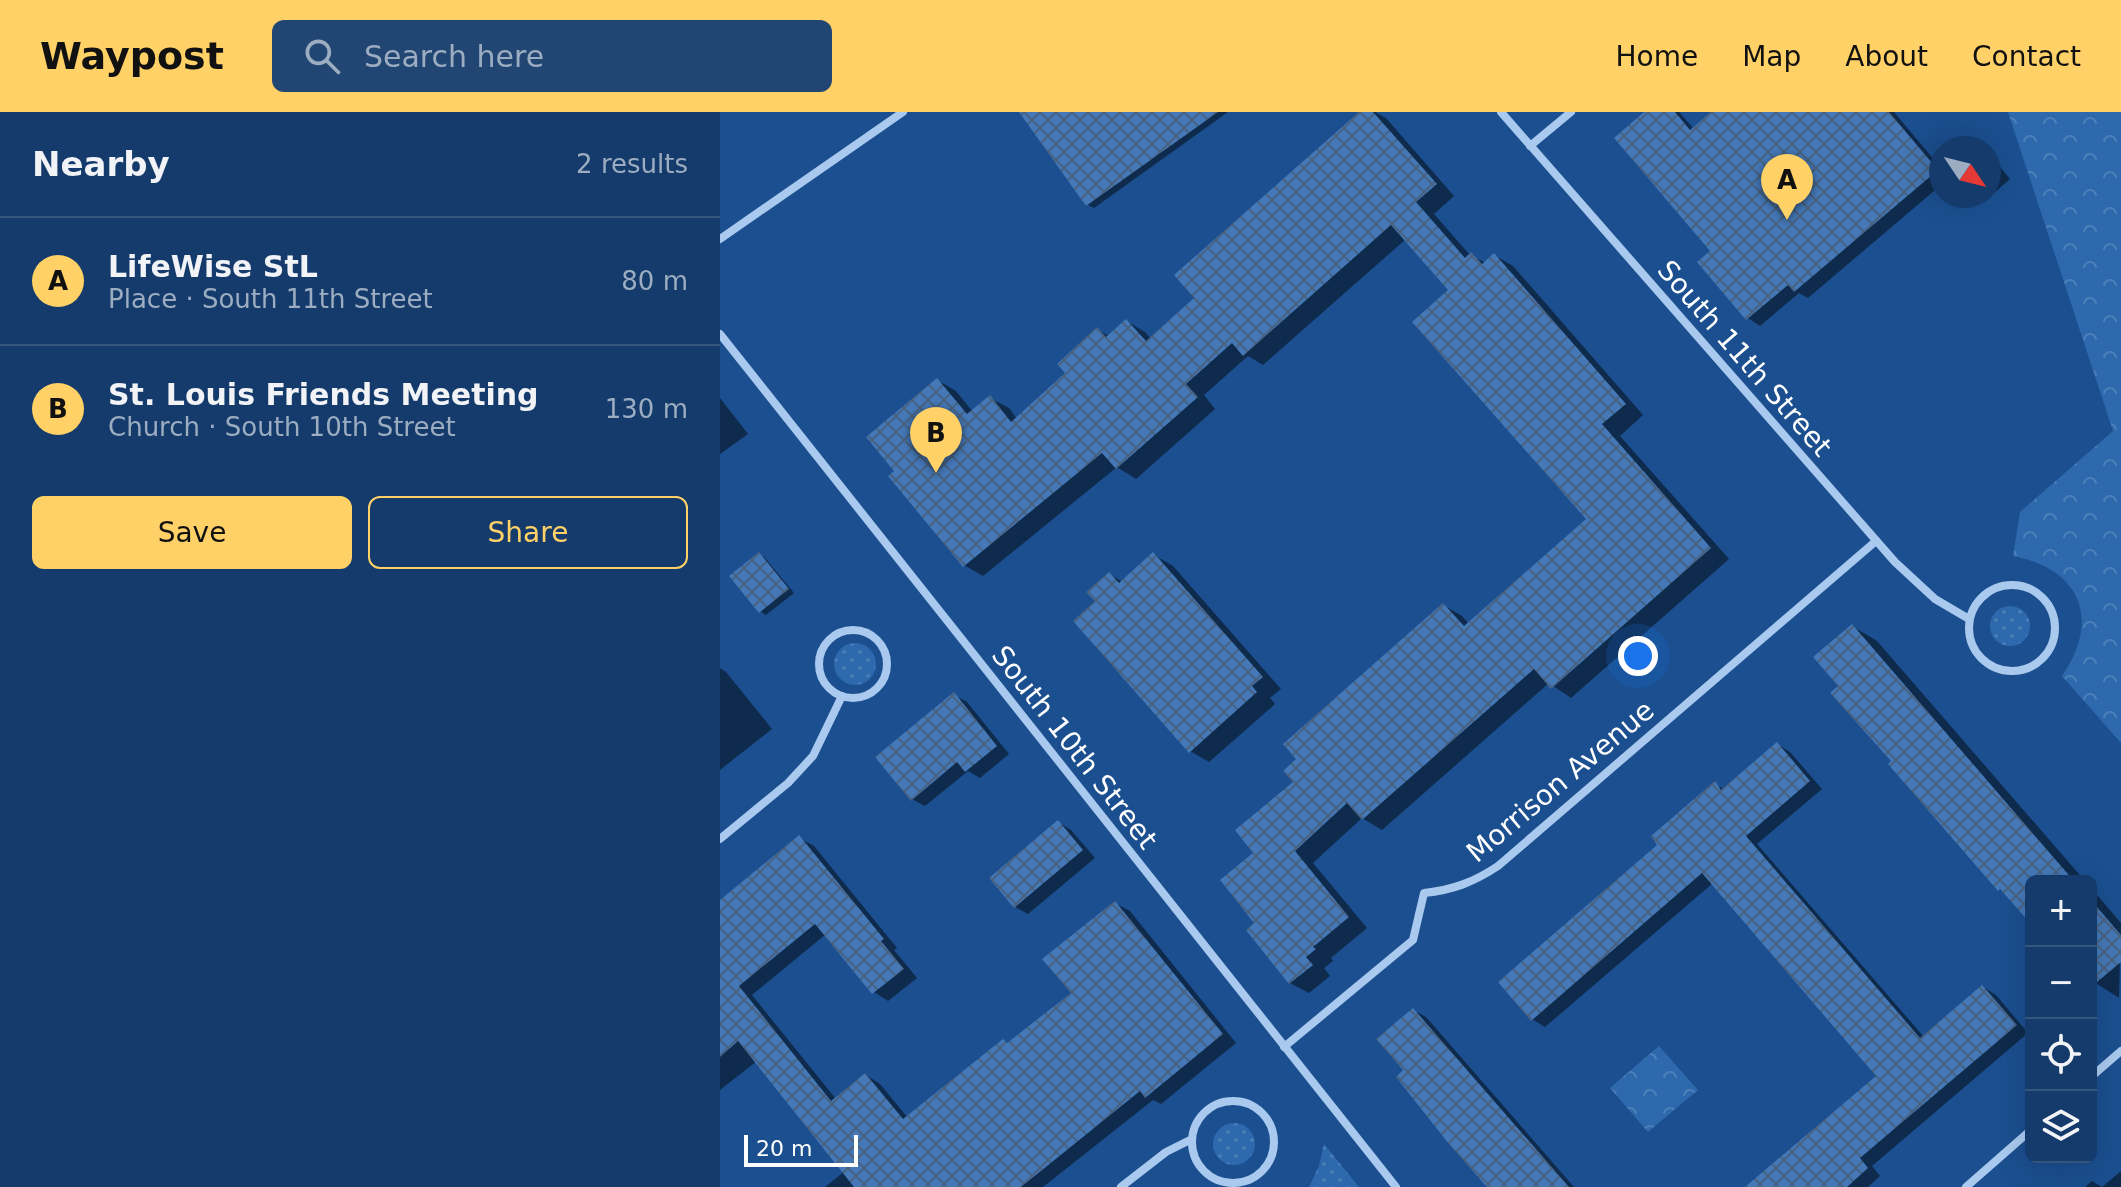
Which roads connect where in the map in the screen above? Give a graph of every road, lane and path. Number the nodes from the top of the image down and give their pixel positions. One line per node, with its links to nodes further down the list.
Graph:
1 (903, 112): 5 (street)
2 (1501, 112): 4 (street, South 11th Street)
3 (1571, 112): 4 (street)
4 (1530, 146): 7 (street, South 11th Street)
5 (720, 239)
6 (720, 334): 11 (street, South 10th Street)
7 (1876, 541): 8 (street, South 11th Street); 11 (street, Morrison Avenue)
8 (1969, 619): 8 (street)
9 (842, 696): 9 (street); 10 (street)
10 (720, 839)
11 (1284, 1047): 17 (street, South 10th Street)
12 (2121, 1051): 13 (street)
13 (2097, 1072)
14 (2025, 1135): 18 (street)
15 (1192, 1139): 15 (street); 16 (street)
16 (1121, 1187)
17 (1396, 1187)
18 (1966, 1187)

